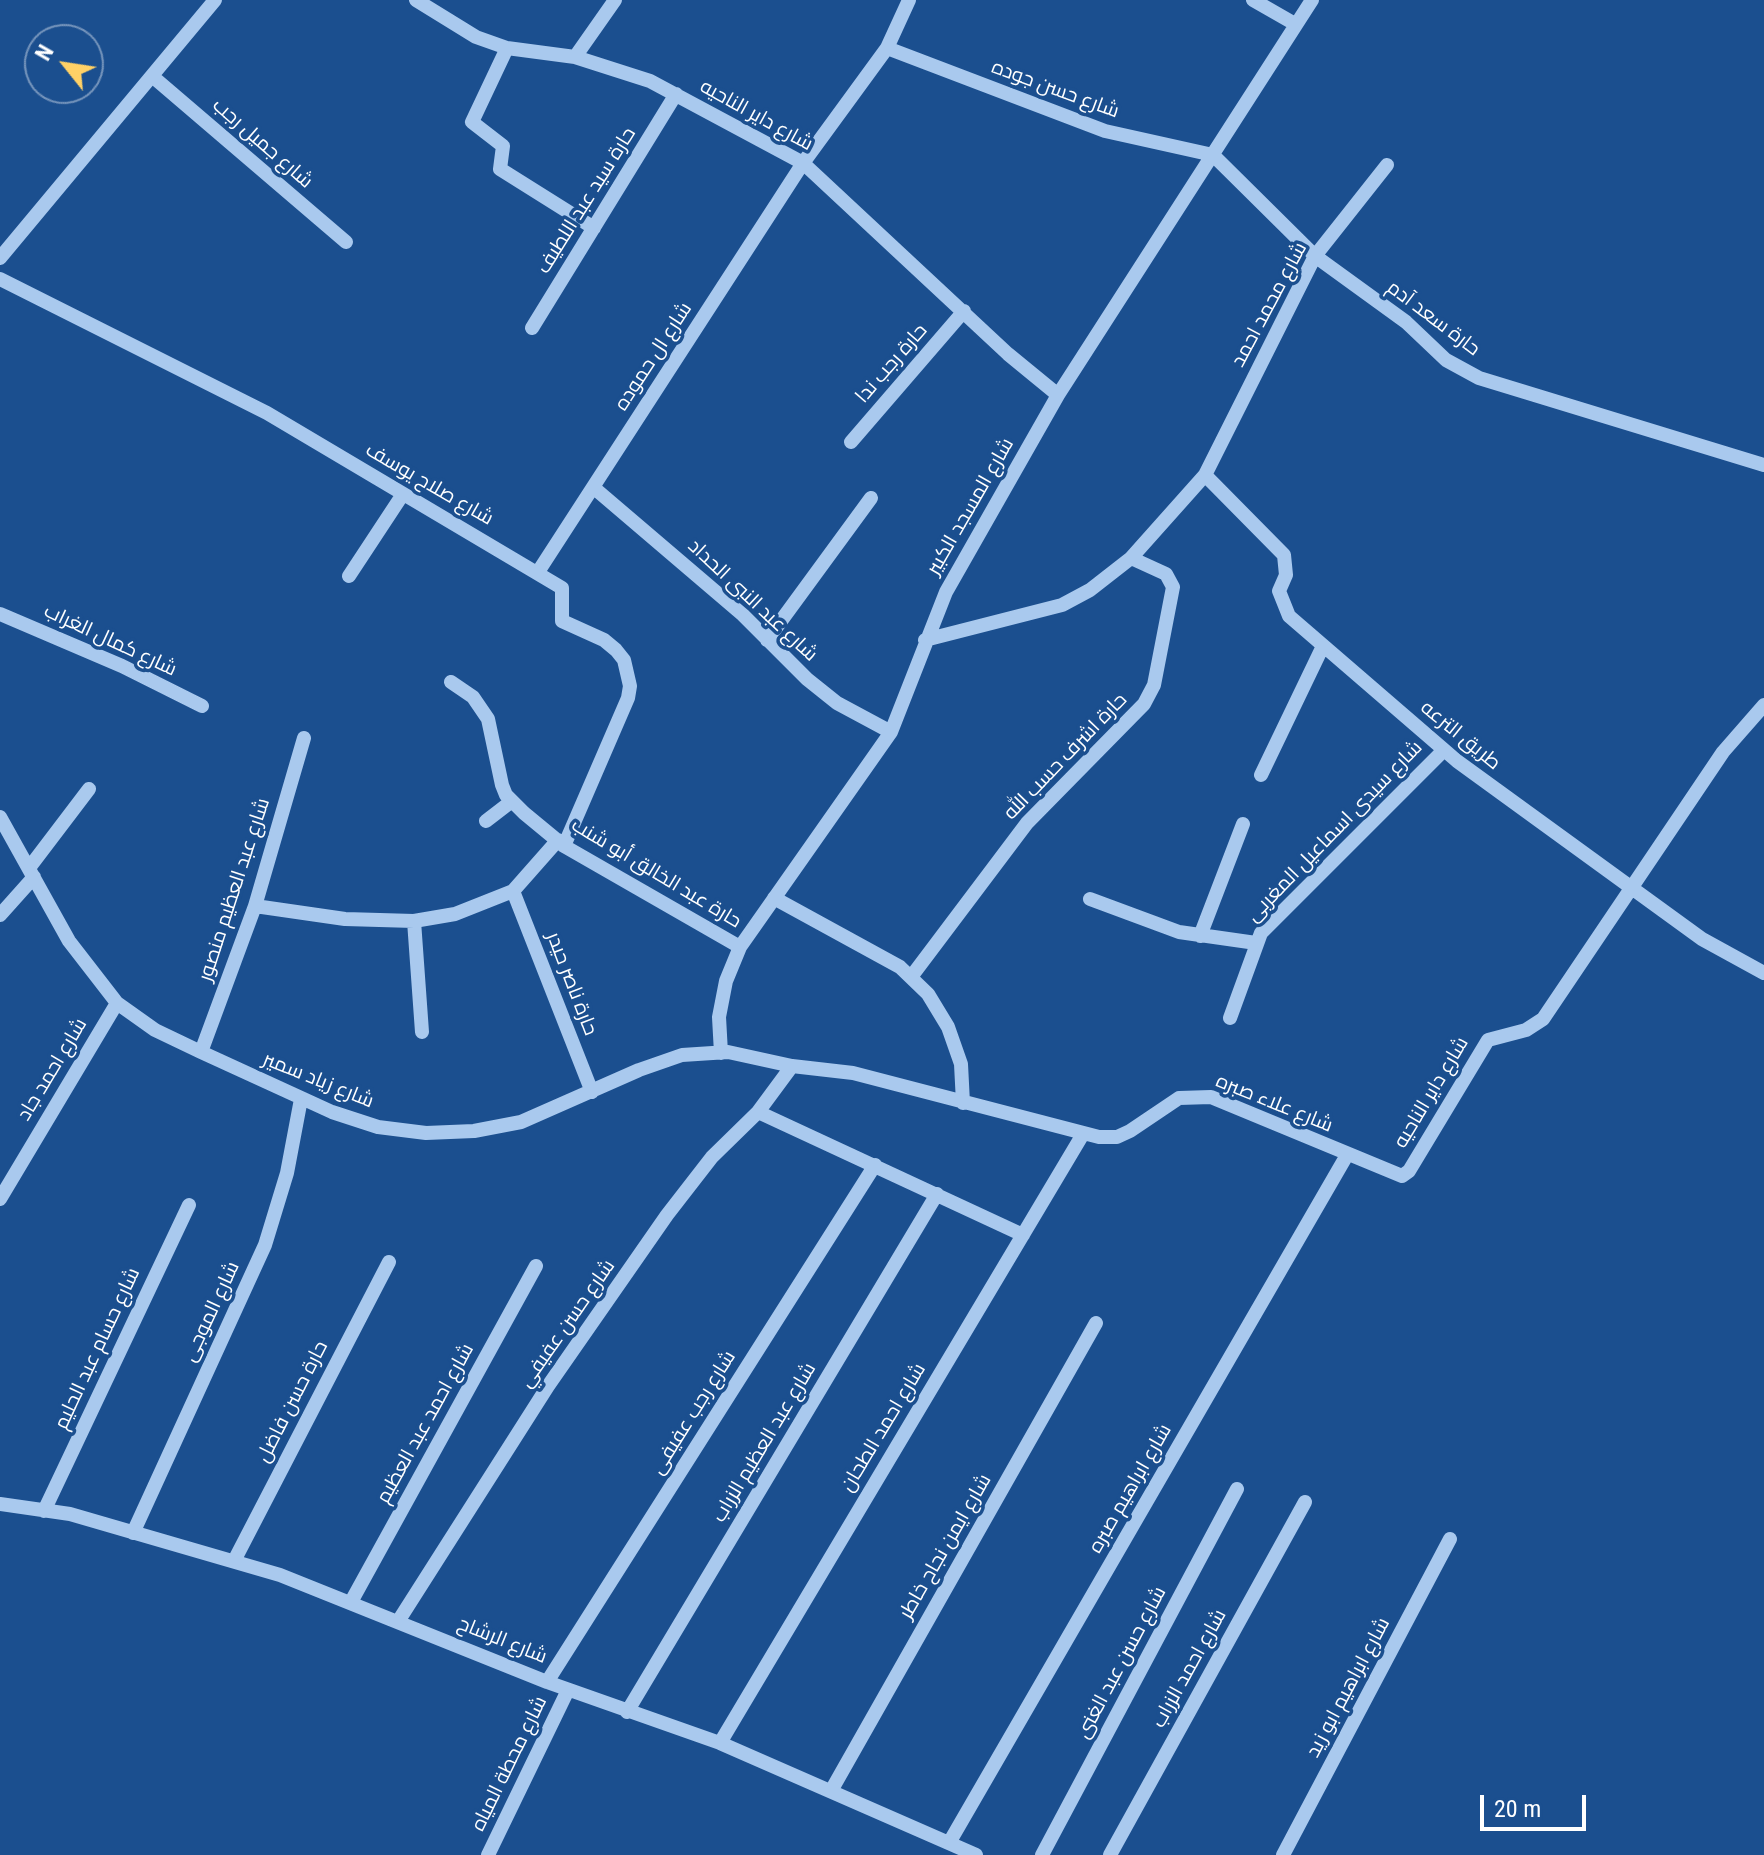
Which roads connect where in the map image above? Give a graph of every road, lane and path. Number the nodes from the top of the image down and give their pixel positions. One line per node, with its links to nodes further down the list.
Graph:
1 (215, 0): 11 (street)
2 (416, 0): 8 (street, شارع داير الناحيه)
3 (615, 0): 10 (street)
4 (909, 0): 9 (street, شارع ال حموده)
5 (1253, 0): 7 (street)
6 (1312, 0): 7 (street, شارع المسجد الكبير)
7 (1295, 24): 13 (street, شارع المسجد الكبير)
8 (507, 48): 10 (street, شارع داير الناحيه); 16 (street)
9 (887, 48): 13 (street, شارع حسن جوده); 14 (street, شارع ال حموده)
10 (575, 57): 12 (street, شارع داير الناحيه)
11 (152, 76): 17 (street, شارع جميل رجب); 19 (street)
12 (676, 94): 14 (street, شارع داير الناحيه); 16 (street, حارة سيد عبد اللطيف)
13 (1213, 155): 18 (street, حارة سعد آدم); 23 (street, شارع المسجد الكبير)
14 (803, 163): 21 (street, شارع داير الناحيه); 27 (street, شارع ال حموده)
15 (1387, 165): 18 (street, شارع محمد احمد)
16 (594, 228): 22 (street, حارة سيد عبد اللطيف)
17 (346, 242)
18 (1315, 256): 25 (street, حارة سعد آدم); 26 (street, شارع محمد احمد)
19 (0, 258)
20 (0, 279): 28 (street, شارع صلاح يوسف)
21 (964, 311): 23 (street, شارع داير الناحيه); 24 (street, حارة رجب ندا)
22 (532, 328)
23 (1058, 395): 35 (street, شارع المسجد الكبير)
24 (851, 442)
25 (1764, 465)
26 (1205, 475): 30 (street, شارع محمد احمد); 36 (street, طريق الترعه)
27 (593, 487): 31 (street, شارع ال حموده); 34 (street, شارع عبد النبى الحداد)
28 (403, 494): 31 (street, شارع صلاح يوسف); 32 (street)
29 (871, 498): 34 (street)
30 (1131, 558): 35 (street, شارع محمد احمد); 62 (street, حارة اشرف حسب الله)
31 (538, 572): 49 (street, شارع صلاح يوسف)
32 (349, 576)
33 (0, 614): 39 (street, شارع كمال الغراب)
34 (767, 640): 40 (street, شارع عبد النبى الحداد)
35 (925, 640): 40 (street, شارع المسجد الكبير)
36 (1323, 646): 42 (street, طريق الترعه); 43 (street)
37 (451, 682): 45 (street, حارة عبد الخالق أبو شنب)
38 (1764, 705): 51 (street)
39 (202, 706)
40 (891, 732): 53 (street, شارع المسجد الكبير)
41 (304, 738): 55 (street, شارع عبد العظيم منصور)
42 (1444, 750): 51 (street, طريق الترعه); 59 (street, شارع سيدى اسماعيل المغربى)
43 (1261, 775)
44 (89, 789): 50 (street)
45 (512, 801): 47 (street); 49 (street, حارة عبد الخالق أبو شنب)
46 (0, 817): 50 (street, شارع زياد سمير)
47 (486, 821)
48 (1243, 824): 58 (street)
49 (561, 843): 52 (street); 60 (street, حارة عبد الخالق أبو شنب)
50 (31, 873): 56 (street); 63 (street, شارع زياد سمير)
51 (1632, 888): 61 (street, طريق الترعه); 76 (street, شارع داير الناحيه)
52 (513, 891): 57 (street); 69 (street, حارة ناصر حيدر)
53 (774, 898): 60 (street, شارع المسجد الكبير); 62 (street)
54 (1090, 899): 58 (street, شارع سيدى اسماعيل المغربى)
55 (255, 906): 57 (street); 66 (street, شارع عبد العظيم منصور)
56 (0, 915)
57 (414, 921): 65 (street)
58 (1200, 936): 59 (street, شارع سيدى اسماعيل المغربى)
59 (1256, 943): 64 (street, شارع سيدى اسماعيل المغربى)
60 (740, 947): 67 (street, شارع المسجد الكبير)
61 (1764, 973)
62 (911, 977): 71 (street)
63 (117, 1003): 66 (street, شارع زياد سمير); 78 (street, شارع احمد جاد)
64 (1230, 1018)
65 (422, 1032)
66 (201, 1052): 70 (street, شارع زياد سمير)
67 (721, 1053): 68 (street, شارع زياد سمير); 69 (street, شارع زياد سمير)
68 (792, 1066): 71 (street, شارع زياد سمير); 72 (street, شارع حسن عفيفي)
69 (592, 1092): 70 (street, شارع زياد سمير)
70 (301, 1099): 88 (street, شارع الموجى)
71 (963, 1103): 73 (street, شارع علاء صبره)
72 (758, 1112): 75 (street); 92 (street, شارع حسن عفيفي)
73 (1083, 1134): 74 (street, شارع علاء صبره); 80 (street, شارع احمد الطحان)
74 (1347, 1155): 76 (street, شارع علاء صبره); 98 (street, شارع ابراهيم صبره)
75 (875, 1165): 77 (street); 93 (street, شارع رجب عفيفى)
76 (1388, 1174)
77 (937, 1194): 80 (street); 95 (street, شارع عبد العظيم الزراب)
78 (0, 1199)
79 (189, 1205): 87 (street, شارع حسام عبد الحليم)
80 (1023, 1235): 96 (street, شارع احمد الطحان)
81 (389, 1262): 90 (street, حارة حسن فاضل)
82 (536, 1266): 91 (street, شارع احمد عبد العظيم)
83 (1096, 1323): 97 (street, شارع ايمن نجاح خاطر)
84 (1237, 1489): 101 (street, شارع حسن عبد الغنى)
85 (1305, 1502): 102 (street, شارع احمد الزراب)
86 (0, 1504): 87 (street, شارع الرشاح)
87 (44, 1511): 88 (street, شارع الرشاح)
88 (133, 1533): 90 (street, شارع الرشاح)
89 (1450, 1539): 103 (street, شارع ابراهيم ابو زيد)
90 (234, 1561): 91 (street, شارع الرشاح)
91 (351, 1602): 92 (street, شارع الرشاح)
92 (399, 1620): 93 (street, شارع الرشاح)
93 (547, 1682): 94 (street, شارع الرشاح)
94 (568, 1690): 95 (street, شارع الرشاح); 99 (street, شارع محطة المياه)
95 (627, 1712): 96 (street, شارع الرشاح)
96 (720, 1743): 97 (street, شارع الرشاح)
97 (831, 1791): 98 (street, شارع الرشاح)
98 (949, 1843): 100 (street, شارع الرشاح)
99 (488, 1855)
100 (976, 1855)
101 (1042, 1855)
102 (1110, 1855)
103 (1283, 1855)

